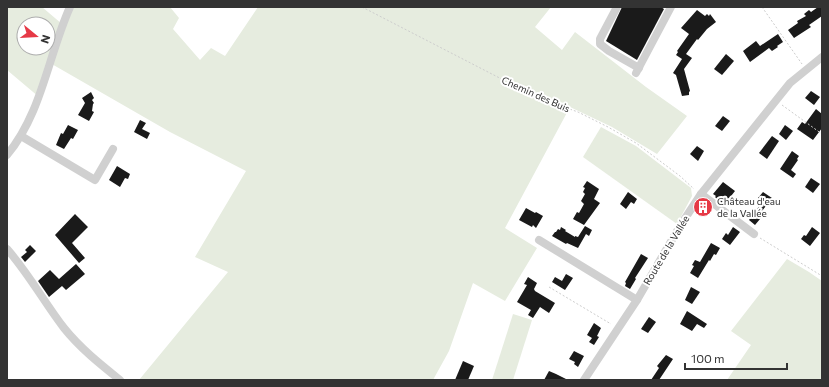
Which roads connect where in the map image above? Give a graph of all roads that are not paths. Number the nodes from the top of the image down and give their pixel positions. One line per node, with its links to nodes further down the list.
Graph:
1 (70, 7): 5 (street)
2 (617, 7): 3 (street)
3 (671, 7)
4 (822, 57): 8 (street, Route de la Vallée)
5 (21, 136): 6 (street); 7 (street)
6 (113, 149)
7 (7, 155)
8 (701, 194): 9 (street); 12 (street, Route de la Vallée)
9 (754, 234)
10 (539, 240): 12 (street)
11 (7, 249): 13 (street)
12 (637, 300): 14 (street, Route de la Vallée)
13 (120, 380)
14 (584, 380)

